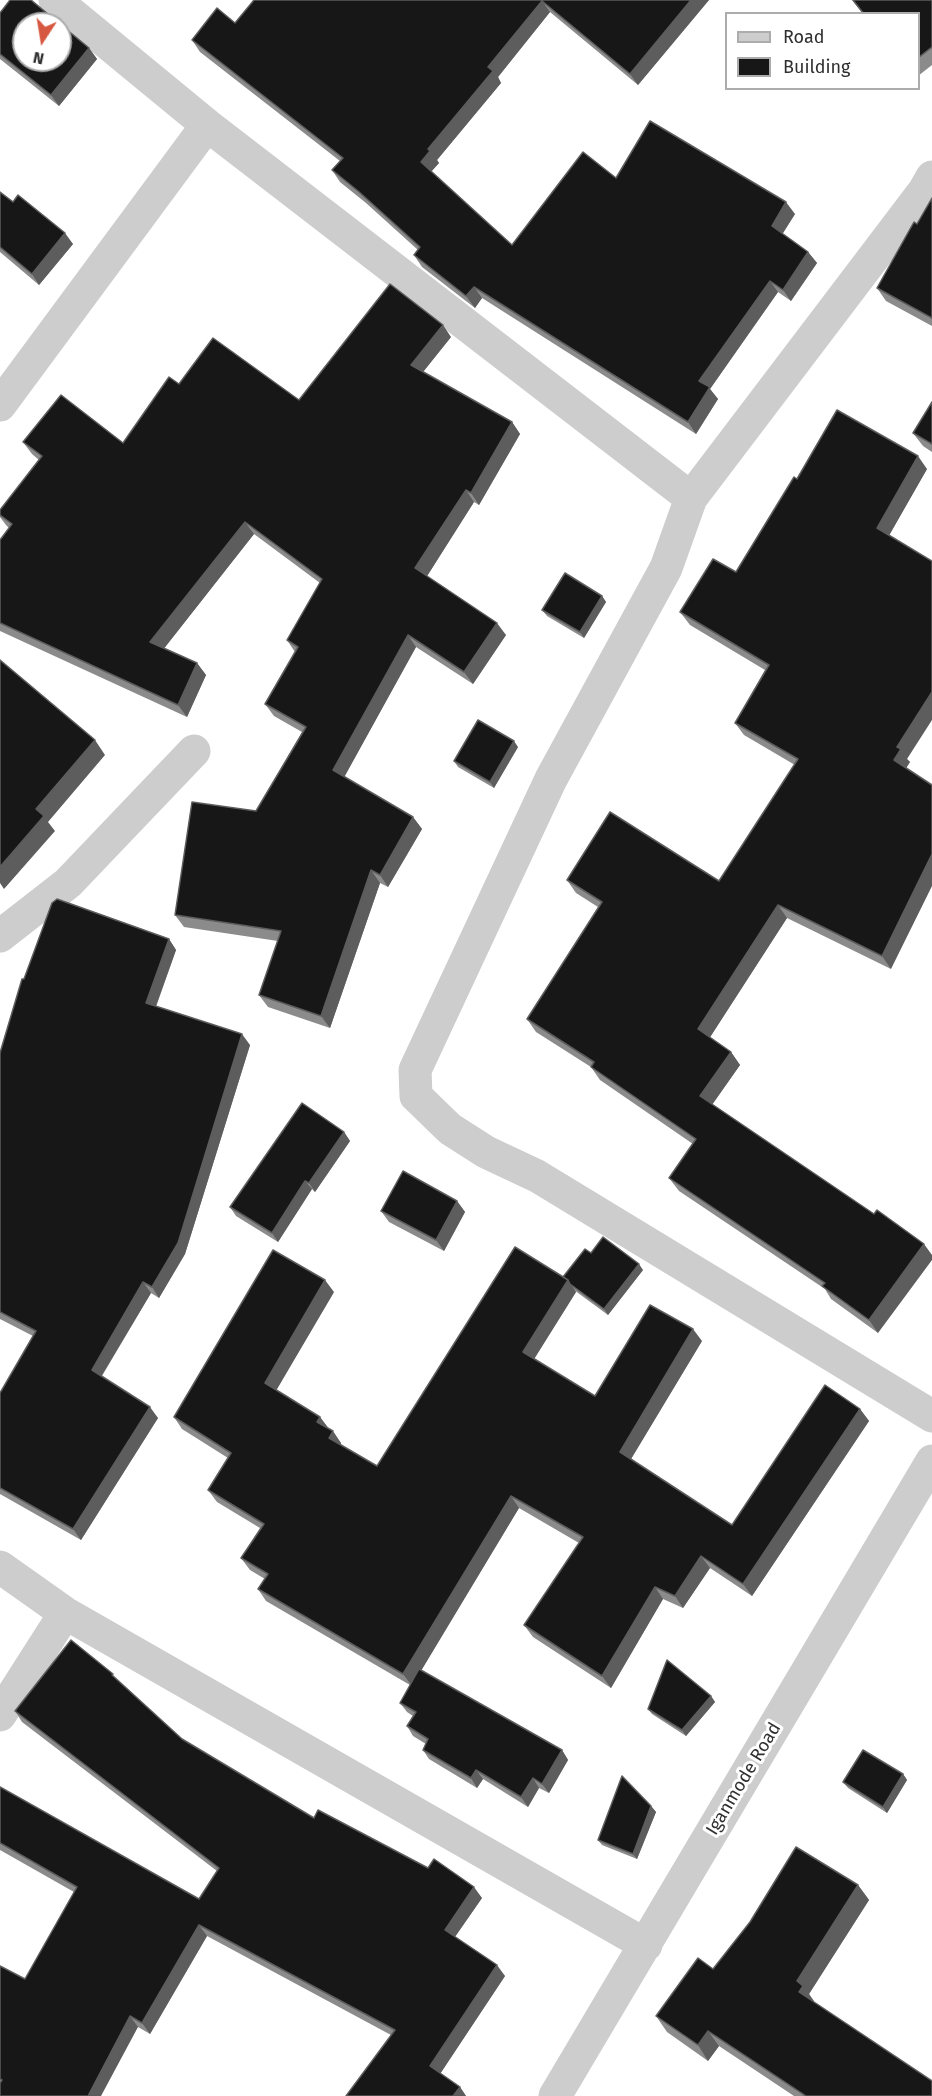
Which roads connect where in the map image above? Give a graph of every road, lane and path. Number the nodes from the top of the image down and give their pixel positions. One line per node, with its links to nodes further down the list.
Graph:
1 (55, 0): 2 (street)
2 (207, 125): 4 (street); 5 (street)
3 (932, 177): 5 (street)
4 (0, 405)
5 (691, 498): 8 (street)
6 (194, 751): 7 (street)
7 (0, 936)
8 (932, 1416)
9 (932, 1461): 13 (street, Iganmode Road)
10 (0, 1567): 11 (street)
11 (65, 1613): 12 (street); 13 (street)
12 (0, 1715)
13 (646, 1946): 14 (street, Iganmode Road)
14 (555, 2096)

